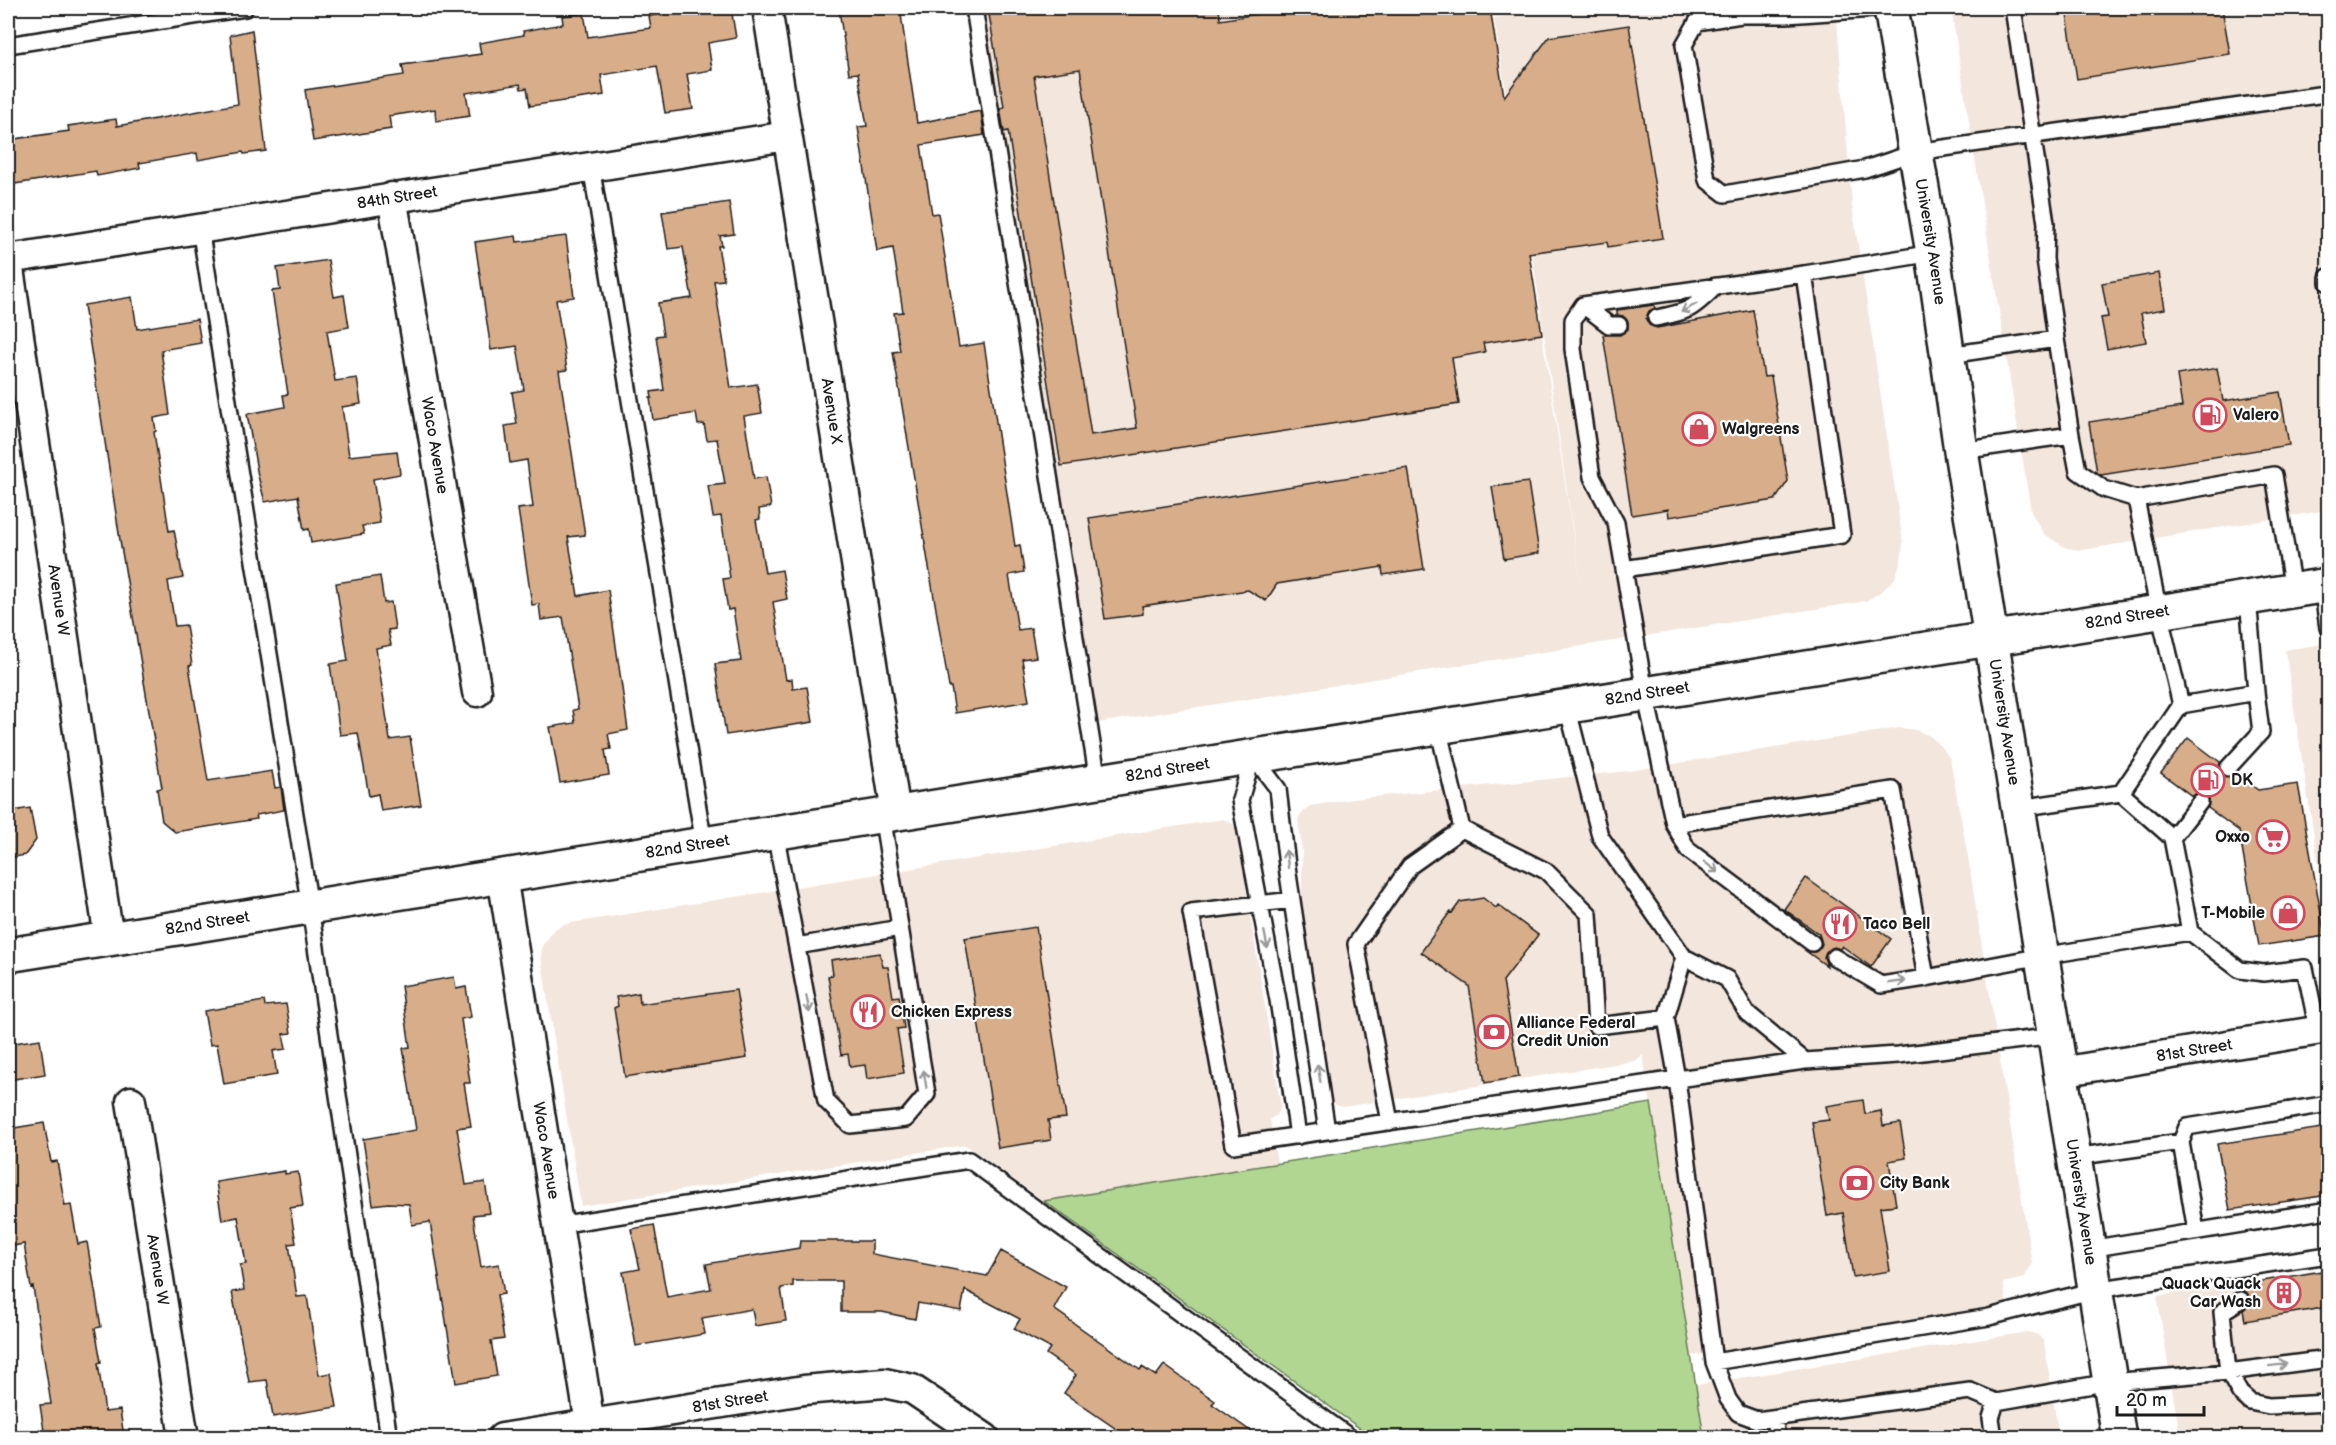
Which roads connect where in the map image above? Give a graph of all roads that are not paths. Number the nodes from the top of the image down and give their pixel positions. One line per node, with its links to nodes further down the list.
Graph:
1 (245, 8): 6 (lane)
2 (766, 8): 8 (street, Avenue X)
3 (974, 8): 40 (lane)
4 (1890, 8): 10 (main road, University Avenue); 10 (lane)
5 (2013, 8): 9 (lane)
6 (8, 45)
7 (2328, 90): 9 (lane)
8 (787, 135): 11 (street, 84th Street); 44 (street, Avenue X)
9 (2034, 135): 10 (lane); 21 (lane)
10 (1916, 152): 14 (main road, University Avenue)
11 (591, 166): 12 (street, 84th Street); 49 (lane)
12 (392, 197): 13 (street, 84th Street); 32 (street, Waco Avenue)
13 (200, 228): 15 (street, 84th Street); 53 (lane)
14 (1933, 254): 16 (lane); 22 (main road, University Avenue)
15 (8, 261): 56 (street, Avenue W)
16 (1803, 274): 17 (lane); 26 (lane)
17 (1716, 286): 18 (lane); 19 (lane, one-way to 19)
18 (1583, 305): 20 (lane); 26 (lane)
19 (1656, 318)
20 (1619, 325)
21 (2056, 339): 22 (lane); 23 (lane)
22 (1949, 355): 24 (main road, University Avenue)
23 (2071, 435): 24 (lane); 25 (lane)
24 (1962, 451): 31 (main road, University Avenue)
25 (2136, 499): 27 (lane); 29 (lane)
26 (1624, 569): 34 (lane)
27 (2314, 587): 28 (main road, 82nd Street); 30 (lane)
28 (2248, 598): 29 (main road, 82nd Street); 33 (lane)
29 (2159, 612): 31 (main road, 82nd Street); 35 (lane)
30 (2328, 628)
31 (1991, 638): 34 (main road, 82nd Street); 43 (main road, University Avenue)
32 (477, 692)
33 (2256, 692): 35 (lane); 39 (lane)
34 (1645, 693): 36 (main road, 82nd Street); 45 (lane)
35 (2181, 705): 41 (lane)
36 (1567, 706): 37 (main road, 82nd Street); 61 (lane)
37 (1438, 727): 38 (main road, 82nd Street); 46 (lane)
38 (1253, 756): 40 (main road, 82nd Street); 51 (lane, one-way to 38); 52 (lane)
39 (2228, 768)
40 (1098, 781): 44 (main road, 82nd Street)
41 (2121, 793): 43 (lane); 48 (lane)
42 (2200, 802): 48 (lane)
43 (2019, 808): 60 (main road, University Avenue)
44 (889, 814): 47 (main road, 82nd Street); 54 (lane)
45 (1674, 824): 57 (lane, one-way to 57); 63 (lane)
46 (1462, 829): 64 (lane); 72 (lane)
47 (775, 832): 49 (main road, 82nd Street); 58 (lane)
48 (2172, 838): 55 (lane)
49 (704, 844): 50 (main road, 82nd Street)
50 (502, 876): 53 (main road, 82nd Street); 78 (street, Waco Avenue)
51 (1292, 900): 52 (lane); 73 (lane, one-way to 51)
52 (1259, 905): 74 (lane, one-way to 74); 74 (lane)
53 (310, 907): 56 (main road, 82nd Street); 93 (lane)
54 (900, 928): 58 (lane); 58 (lane, one-way to 54)
55 (2190, 932): 60 (lane); 65 (lane)
56 (108, 939): 59 (main road, 82nd Street)
57 (1812, 943)
58 (797, 946)
59 (8, 955)
60 (2042, 956): 63 (lane); 66 (main road, University Avenue)
61 (1684, 957): 64 (lane); 67 (lane)
62 (1834, 957): 63 (lane, one-way to 63)
63 (1926, 978)
64 (1666, 1018): 69 (lane)
65 (2323, 1030): 68 (street, 81st Street)
66 (2055, 1036): 67 (lane); 68 (main road, University Avenue)
67 (1805, 1061): 69 (lane)
68 (2060, 1071): 76 (main road, University Avenue)
69 (1677, 1079): 72 (lane); 85 (lane)
70 (131, 1101): 92 (street, Avenue W)
71 (2328, 1104): 75 (lane)
72 (1390, 1122): 73 (lane)
73 (1328, 1131): 74 (lane)
74 (1298, 1136)
75 (2181, 1142): 76 (lane); 79 (lane)
76 (2074, 1156): 80 (main road, University Avenue)
77 (2328, 1210): 79 (lane)
78 (558, 1225): 91 (street, Waco Avenue); 96 (lane)
79 (2196, 1231): 80 (lane)
80 (2089, 1249): 82 (main road, University Avenue)
81 (2328, 1255): 82 (lane)
82 (2095, 1290): 85 (lane); 87 (main road, University Avenue)
83 (2241, 1300): 86 (lane)
84 (2328, 1359): 86 (lane, one-way to 84)
85 (1714, 1362): 90 (lane)
86 (2228, 1371): 87 (lane); 89 (lane)
87 (2110, 1382): 88 (lane); 99 (main road, University Avenue)
88 (1996, 1402): 90 (lane); 98 (lane)
89 (2328, 1403)
90 (1774, 1418): 97 (lane)
91 (590, 1424): 94 (street, 81st Street); 95 (street, 81st Street)
92 (184, 1437)
93 (389, 1437)
94 (502, 1437)
95 (985, 1437)
96 (1351, 1437)
97 (1777, 1437)
98 (1994, 1437)
99 (2119, 1437)

